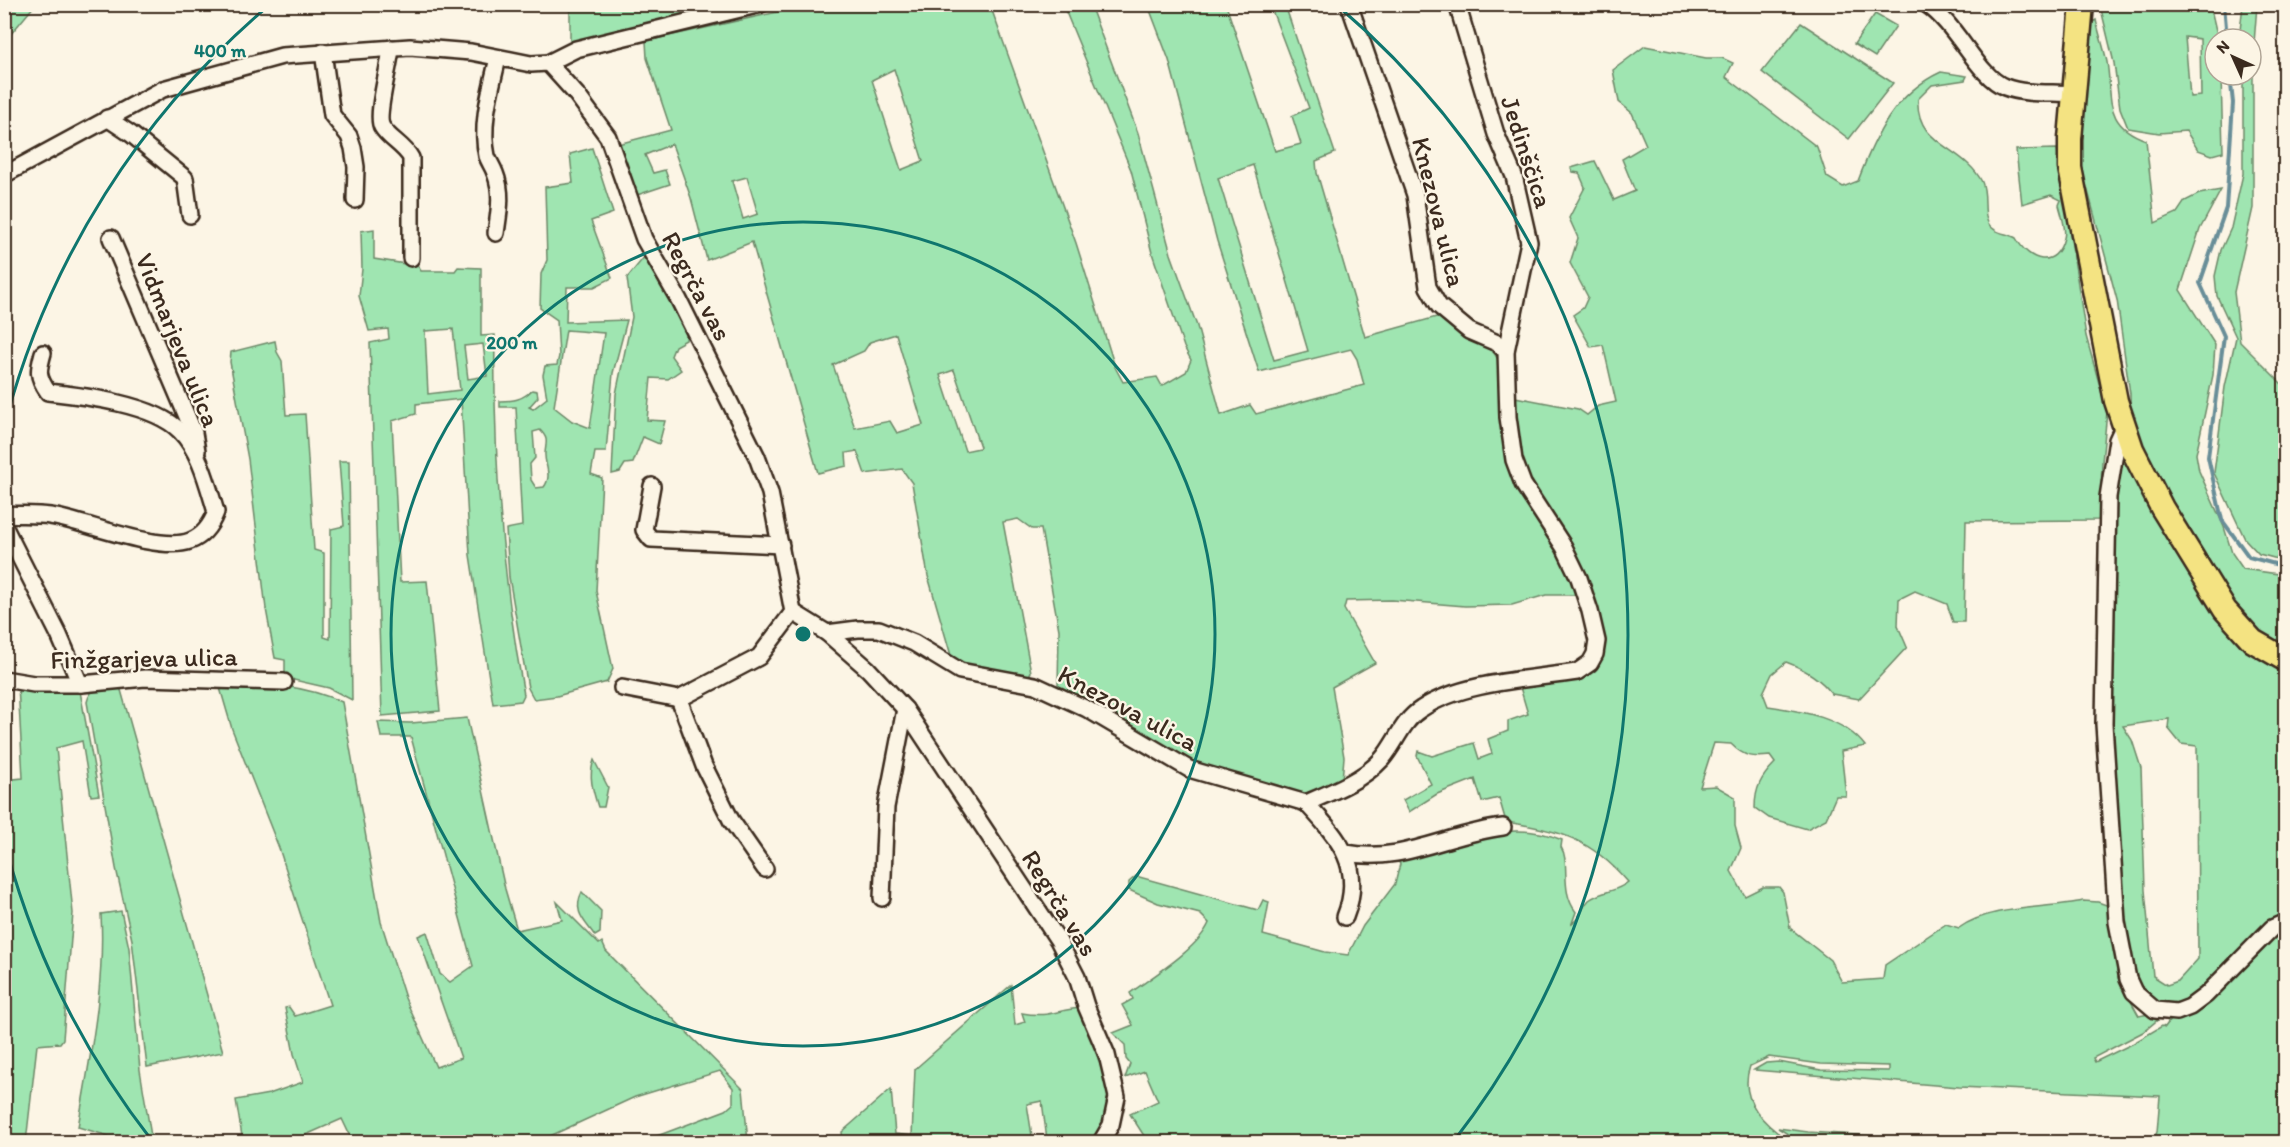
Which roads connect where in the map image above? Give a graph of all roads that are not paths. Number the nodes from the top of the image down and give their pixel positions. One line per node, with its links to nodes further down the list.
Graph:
1 (761, 4): 9 (street)
2 (1349, 4): 18 (street, Knezova ulica)
3 (1457, 4): 18 (street, Jedinščica)
4 (1926, 4): 10 (street)
5 (2082, 4): 10 (main road)
6 (391, 48): 7 (street); 8 (street); 17 (street)
7 (323, 52): 11 (street); 13 (street)
8 (498, 58): 9 (street); 15 (street)
9 (548, 63): 25 (street, Regrča vas)
10 (2074, 94): 20 (main road)
11 (107, 118): 12 (street); 14 (street)
12 (4, 175)
13 (355, 200)
14 (190, 215)
15 (496, 233)
16 (111, 238): 21 (street, Vidmarjeva ulica)
17 (411, 258)
18 (1506, 351): 35 (street)
19 (43, 353): 21 (street, Vidmarjeva ulica)
20 (2124, 425): 28 (main road); 41 (street)
21 (198, 460): 23 (street, Vidmarjeva ulica)
22 (652, 486): 25 (street)
23 (4, 514)
24 (4, 526): 31 (street)
25 (781, 545): 26 (street, Regrča vas)
26 (793, 612): 27 (street, Regrča vas); 33 (street)
27 (827, 633): 34 (street, Regrča vas); 35 (street, Knezova ulica)
28 (2286, 660)
29 (4, 679): 31 (street, Finžgarjeva ulica)
30 (284, 682): 31 (street, Finžgarjeva ulica)
31 (80, 684)
32 (622, 688): 33 (street)
33 (680, 699): 38 (street)
34 (904, 709): 39 (street); 42 (street, Regrča vas)
35 (1306, 803): 37 (street)
36 (1503, 827): 37 (street)
37 (1347, 853): 40 (street)
38 (765, 869)
39 (882, 898)
40 (1345, 916)
41 (2286, 922)
42 (1101, 1143)

